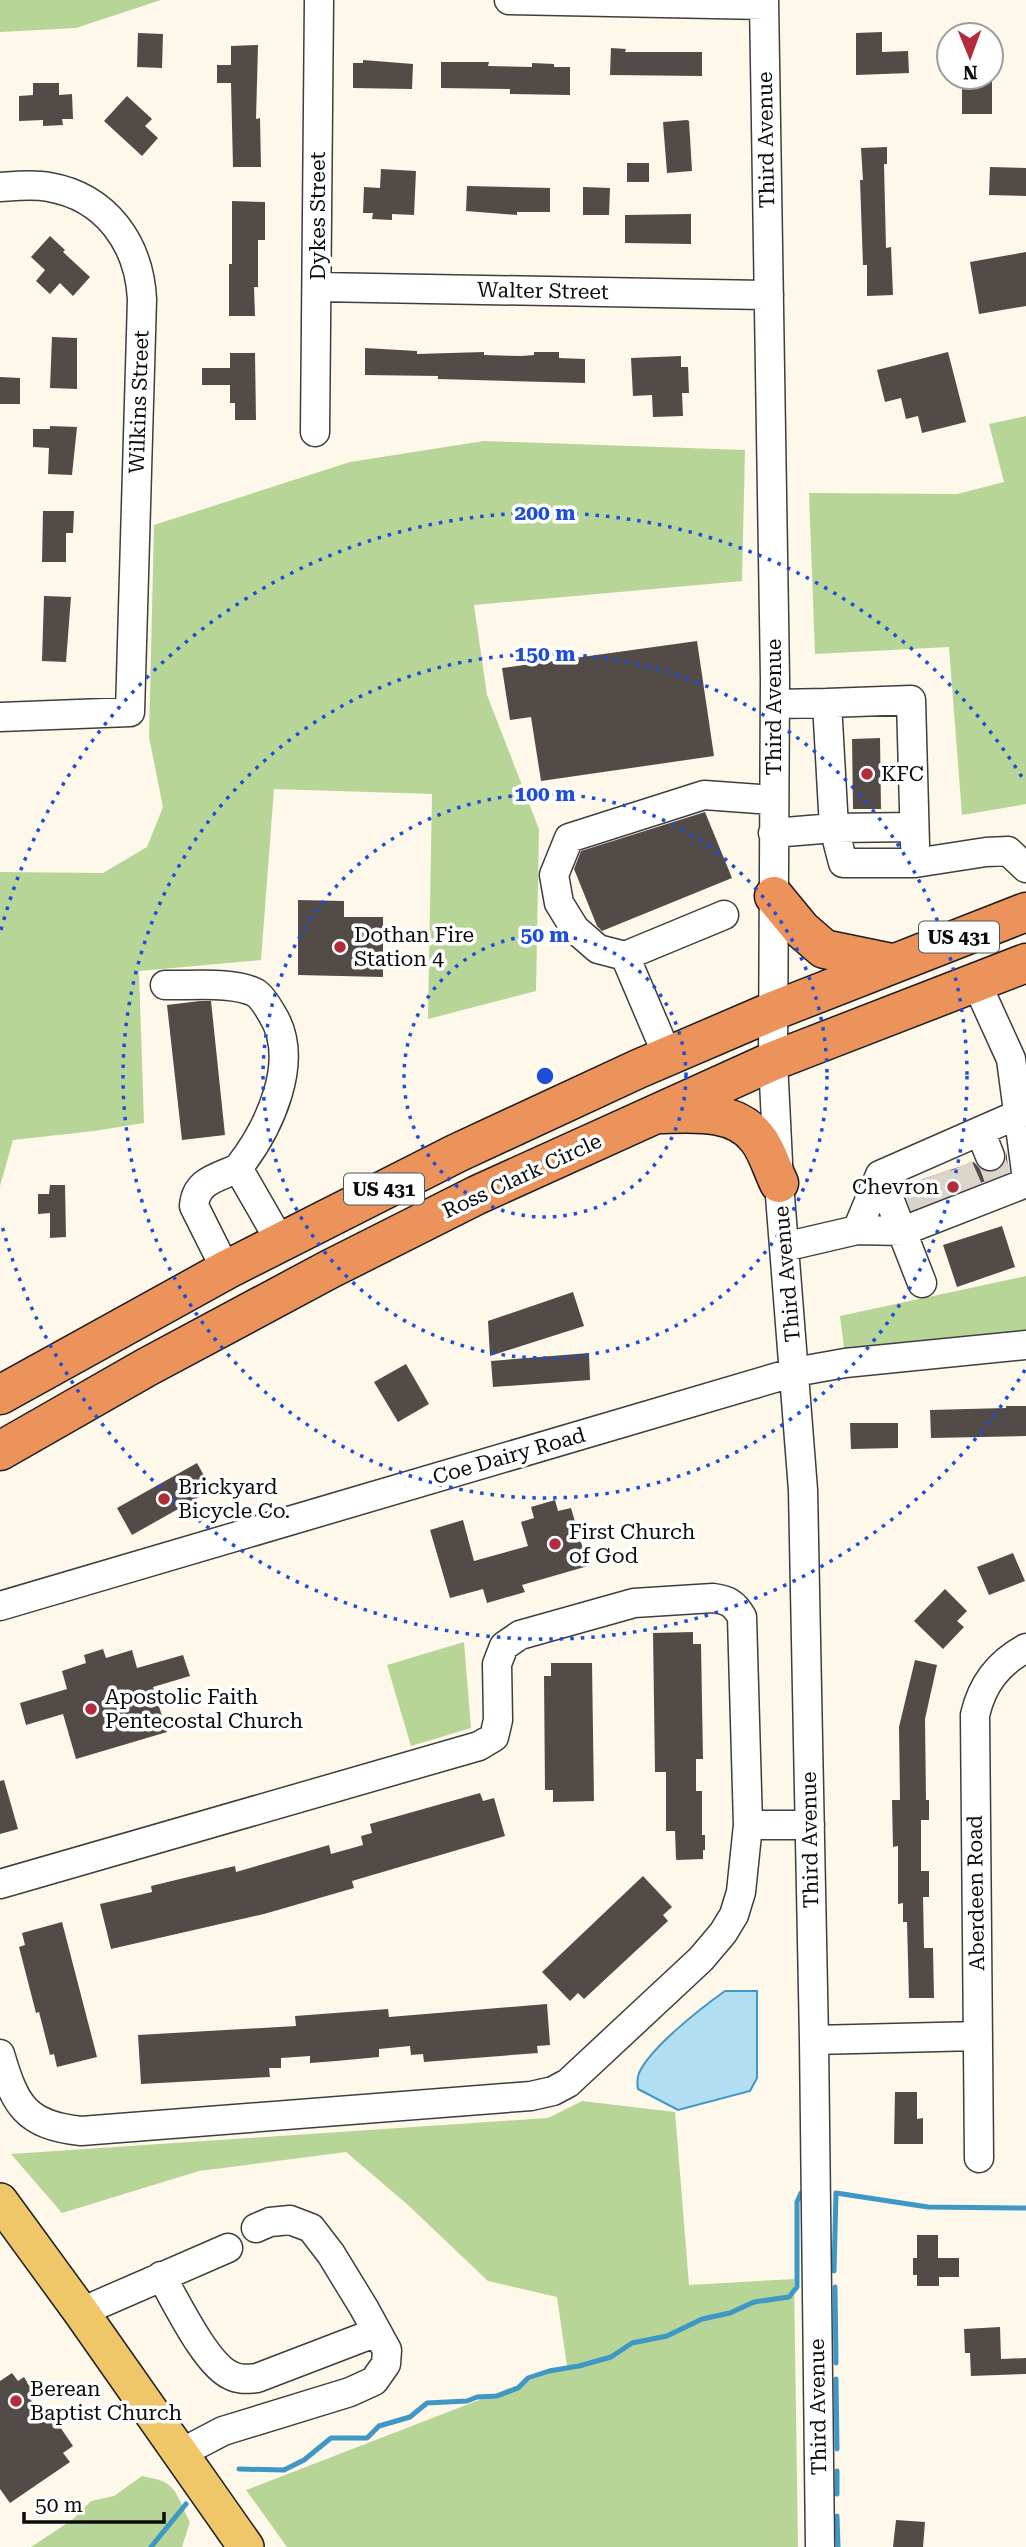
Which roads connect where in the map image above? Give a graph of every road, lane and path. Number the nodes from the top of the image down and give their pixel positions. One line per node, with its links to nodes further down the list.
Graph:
1 (319, 0): 5 (street, Dykes Street)
2 (509, 0): 3 (street)
3 (764, 2): 6 (street, Third Avenue)
4 (0, 187): 11 (street, Wilkins Street)
5 (318, 287): 6 (street, Walter Street); 7 (street, Dykes Street)
6 (769, 295): 9 (street, Third Avenue)
7 (316, 432)
8 (827, 703): 9 (street); 10 (street); 13 (street)
9 (775, 704): 12 (street, Third Avenue)
10 (910, 716): 13 (street); 14 (street)
11 (0, 717)
12 (774, 800): 15 (street, Third Avenue); 21 (street)
13 (833, 820): 14 (street); 15 (street); 16 (street)
14 (914, 827): 16 (street)
15 (773, 832): 18 (street, Third Avenue)
16 (915, 863): 17 (street)
17 (1026, 868)
18 (774, 896): 22 (highway); 26 (street, Third Avenue)
19 (1026, 912): 22 (highway, US 431)
20 (724, 915): 21 (street)
21 (625, 956): 27 (street)
22 (892, 963): 26 (highway, US 431)
23 (1026, 963): 24 (highway, Ross Clark Circle / US 431)
24 (976, 982): 28 (highway, Ross Clark Circle / US 431); 30 (street)
25 (165, 985): 31 (street)
26 (774, 1011): 27 (highway, US 431); 28 (street, Third Avenue)
27 (668, 1057): 38 (highway, US 431)
28 (774, 1061): 29 (highway, Ross Clark Circle / US 431); 34 (street, Third Avenue)
29 (655, 1114): 34 (highway); 40 (highway, Ross Clark Circle / US 431)
30 (1019, 1114): 32 (street); 33 (street)
31 (238, 1168): 38 (street); 41 (street)
32 (1026, 1172)
33 (880, 1175): 36 (street); 37 (street)
34 (779, 1183): 39 (street, Third Avenue)
35 (1010, 1186): 37 (street)
36 (857, 1230): 37 (street); 39 (street)
37 (903, 1231): 42 (street)
38 (295, 1233): 40 (highway); 41 (highway, US 431)
39 (784, 1248): 44 (street, Third Avenue)
40 (330, 1269): 46 (highway, Ross Clark Circle / US 431)
41 (226, 1270): 45 (highway, US 431)
42 (922, 1283)
43 (1026, 1345): 44 (street, Coe Dairy Road)
44 (795, 1373): 47 (street, Coe Dairy Road); 50 (street, Third Avenue)
45 (0, 1395)
46 (0, 1451)
47 (0, 1606)
48 (1026, 1648): 52 (street, Aberdeen Road)
49 (748, 1825): 50 (street); 51 (street); 54 (street)
50 (810, 1825): 53 (street, Third Avenue)
51 (0, 1884)
52 (978, 2036): 53 (street); 55 (street, Aberdeen Road)
53 (814, 2040): 66 (street, Third Avenue)
54 (0, 2054)
55 (979, 2158)
56 (0, 2201): 60 (main road)
57 (256, 2228): 61 (street)
58 (228, 2248): 59 (street)
59 (161, 2276): 60 (street); 62 (street)
60 (81, 2312): 64 (main road)
61 (377, 2332): 62 (street); 63 (street)
62 (242, 2379): 63 (street)
63 (258, 2420): 64 (street)
64 (181, 2453): 65 (main road)
65 (246, 2547)
66 (820, 2547)

